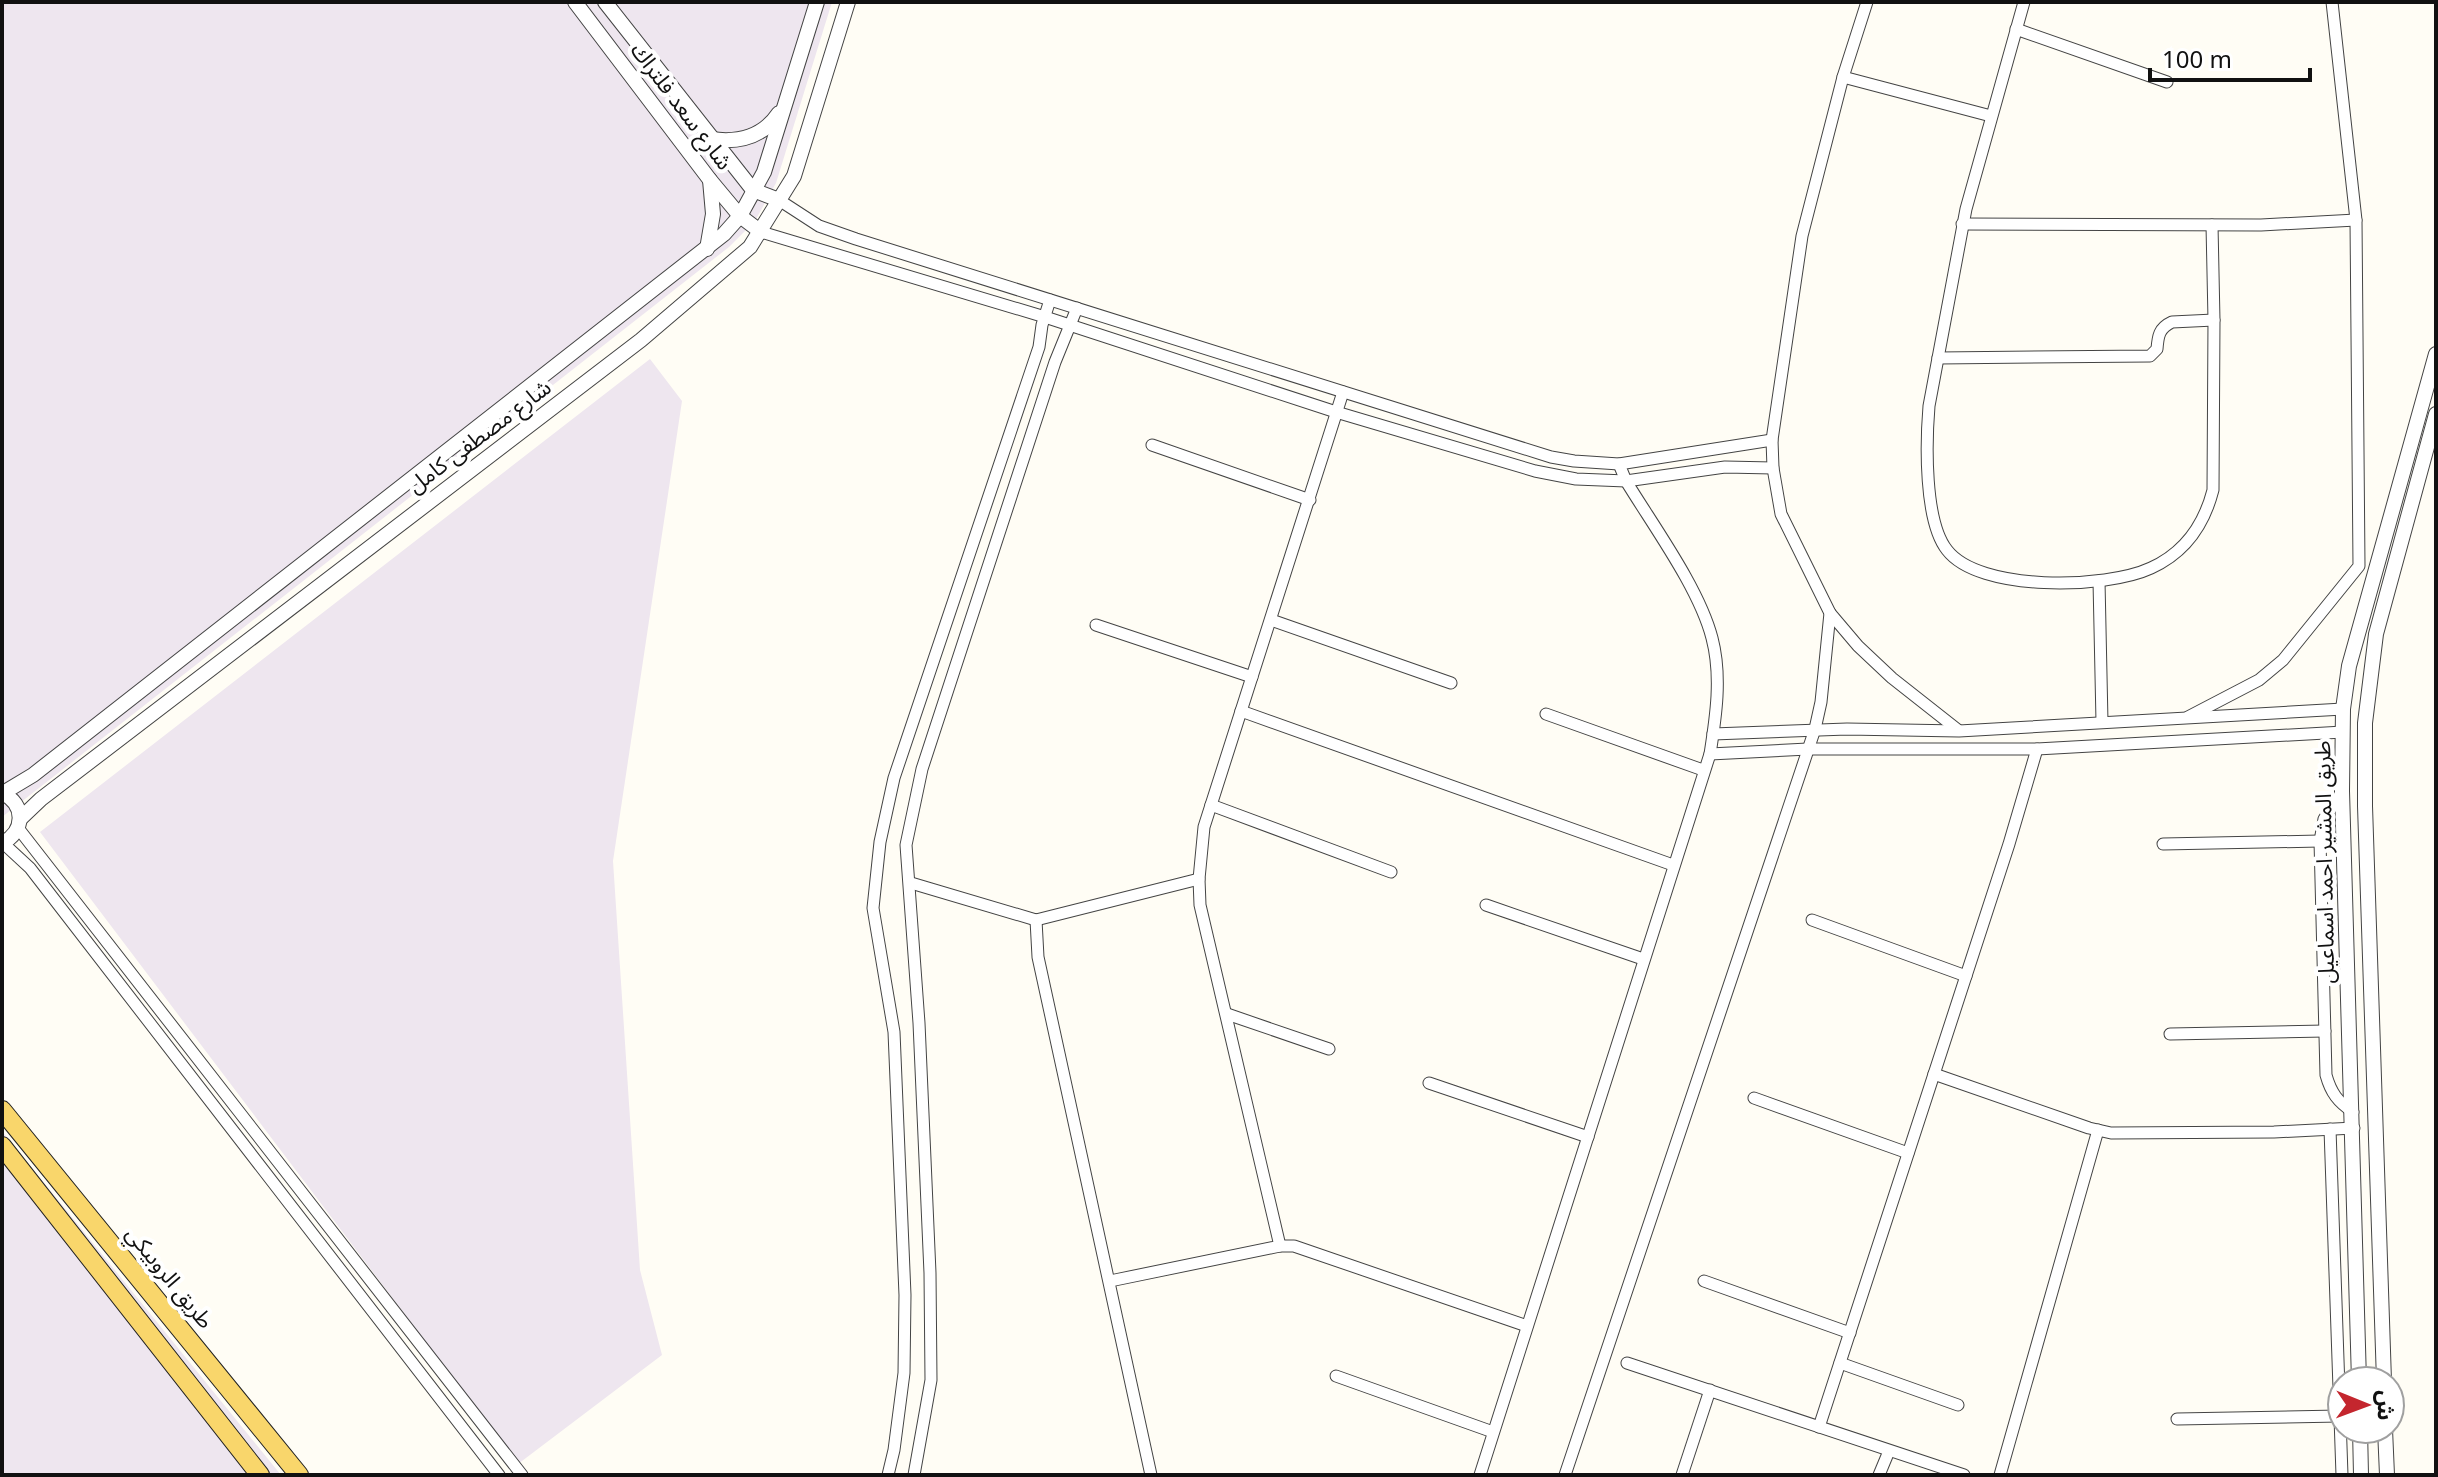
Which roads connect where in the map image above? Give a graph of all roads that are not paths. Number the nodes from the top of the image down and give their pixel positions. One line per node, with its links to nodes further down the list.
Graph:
1 (575, 2): 10 (street, شارع سعد فلتراك)
2 (605, 2): 9 (street, شارع سعد فلتراك)
3 (817, 2): 15 (street, شارع مصطفى كامل)
4 (848, 2): 20 (street, شارع مصطفى كامل)
5 (1867, 2): 11 (street)
6 (2024, 2): 8 (street)
7 (2332, 2): 22 (street)
8 (2016, 29): 13 (street); 16 (street)
9 (645, 53): 10 (street); 12 (street, شارع سعد فلتراك)
10 (626, 68): 14 (street, شارع سعد فلتراك)
11 (1843, 77): 16 (street); 39 (street)
12 (665, 79): 14 (street); 17 (street, شارع سعد فلتراك)
13 (2167, 82)
14 (645, 94): 18 (street, شارع سعد فلتراك)
15 (784, 106): 17 (street); 19 (street, شارع مصطفى كامل)
16 (1991, 116): 23 (street)
17 (711, 139): 19 (street, شارع سعد فلتراك)
18 (710, 180): 21 (street, شارع سعد فلتراك); 27 (street)
19 (753, 190): 20 (street, شارع سعد فلتراك); 21 (street, شارع مصطفى كامل)
20 (779, 200): 25 (street, شارع مصطفى كامل); 26 (street)
21 (740, 216): 25 (street, شارع سعد فلتراك); 27 (street, شارع مصطفى كامل)
22 (2356, 220): 24 (street); 45 (street)
23 (1962, 224): 24 (street); 35 (street)
24 (2212, 225): 32 (street)
25 (761, 232): 28 (street); 70 (street, شارع مصطفى كامل)
26 (856, 239): 28 (street); 29 (street)
27 (707, 249): 68 (street, شارع مصطفى كامل)
28 (850, 258): 31 (street)
29 (1050, 300): 30 (street); 31 (street)
30 (1077, 308): 33 (street); 36 (street)
31 (1045, 317): 33 (street); 123 (street)
32 (2214, 320): 35 (street); 47 (street)
33 (1071, 327): 37 (street); 77 (street)
34 (2436, 354): 46 (street, طريق المشير احمد اسماعيل)
35 (1938, 358): 47 (street)
36 (1343, 392): 37 (street); 41 (street)
37 (1336, 412): 43 (street); 44 (street)
38 (2436, 414): 53 (street, طريق المشير احمد اسماعيل)
39 (1772, 440): 41 (street); 42 (street)
40 (1152, 445): 44 (street)
41 (1619, 464): 43 (street)
42 (1773, 468): 43 (street); 48 (street)
43 (1626, 481): 62 (street)
44 (1310, 500): 49 (street)
45 (2359, 566): 46 (street); 57 (street)
46 (2374, 572): 54 (street, طريق المشير احمد اسماعيل)
47 (2099, 581): 58 (street)
48 (1830, 613): 59 (street); 60 (street)
49 (1271, 620): 51 (street); 52 (street)
50 (1096, 625): 51 (street)
51 (1252, 677): 55 (street)
52 (1451, 683)
53 (2367, 704): 54 (street); 107 (street, طريق المشير احمد اسماعيل)
54 (2344, 706): 57 (street); 61 (street, طريق المشير احمد اسماعيل)
55 (1241, 711): 69 (street); 74 (street)
56 (1546, 714): 66 (street)
57 (2188, 717): 58 (street)
58 (2102, 722): 60 (street)
59 (1815, 729): 60 (street); 62 (street); 63 (street)
60 (1959, 731)
61 (2343, 732): 64 (street); 67 (street, طريق المشير احمد اسماعيل)
62 (1713, 734): 65 (street)
63 (1808, 749): 64 (street); 65 (street); 127 (street)
64 (2037, 749): 82 (street)
65 (1710, 754): 66 (street)
66 (1703, 770): 74 (street)
67 (2342, 791): 71 (street); 91 (street, طريق المشير احمد اسماعيل)
68 (2, 793): 70 (street)
69 (1211, 805): 75 (street); 76 (street)
70 (19, 824): 72 (street, شارع مصطفى كامل); 122 (street)
71 (2320, 841): 73 (street); 84 (street)
72 (2, 843): 121 (street)
73 (2163, 844)
74 (1673, 865): 81 (street)
75 (1391, 872)
76 (1199, 879): 79 (street); 83 (street)
77 (911, 883): 79 (street); 124 (street)
78 (1486, 905): 81 (street)
79 (1036, 920): 99 (street)
80 (1812, 920): 82 (street)
81 (1643, 959): 95 (street)
82 (1966, 976): 87 (street)
83 (1227, 1014): 86 (street); 98 (street)
84 (2325, 1031): 85 (street); 91 (street)
85 (2170, 1034)
86 (1329, 1049)
87 (1934, 1074): 94 (street); 97 (street)
88 (1429, 1083): 95 (street)
89 (1754, 1098): 97 (street)
90 (2, 1110): 120 (main road, طريق الروبيكي)
91 (2353, 1112): 92 (street, طريق المشير احمد اسماعيل)
92 (2354, 1128): 93 (street); 106 (street, طريق المشير احمد اسماعيل)
93 (2330, 1129): 94 (street); 105 (street)
94 (2098, 1130): 131 (street)
95 (1588, 1137): 101 (street)
96 (2, 1146): 119 (main road)
97 (1908, 1153): 102 (street)
98 (1280, 1246): 99 (street); 101 (street)
99 (1110, 1281): 125 (street)
100 (1704, 1281): 102 (street)
101 (1527, 1326): 114 (street)
102 (1850, 1333): 104 (street)
103 (1627, 1363): 109 (street)
104 (1840, 1363): 110 (street); 113 (street)
105 (2338, 1365)
106 (2359, 1365)
107 (2383, 1365)
108 (1336, 1376): 114 (street)
109 (1710, 1390): 113 (street); 128 (street)
110 (1958, 1405)
111 (2326, 1416): 112 (street)
112 (2177, 1419)
113 (1819, 1427): 118 (street)
114 (1493, 1432): 126 (street)
115 (2341, 1445): 132 (street)
116 (2360, 1445): 133 (street)
117 (2386, 1445): 134 (street)
118 (1889, 1451): 129 (street); 130 (street)
119 (260, 1475)
120 (299, 1475)
121 (499, 1475)
122 (522, 1475)
123 (888, 1475)
124 (914, 1475)
125 (1151, 1475)
126 (1480, 1475)
127 (1565, 1475)
128 (1682, 1475)
129 (1879, 1475)
130 (1964, 1475)
131 (2000, 1475)
132 (2342, 1475)
133 (2361, 1475)
134 (2387, 1475)

